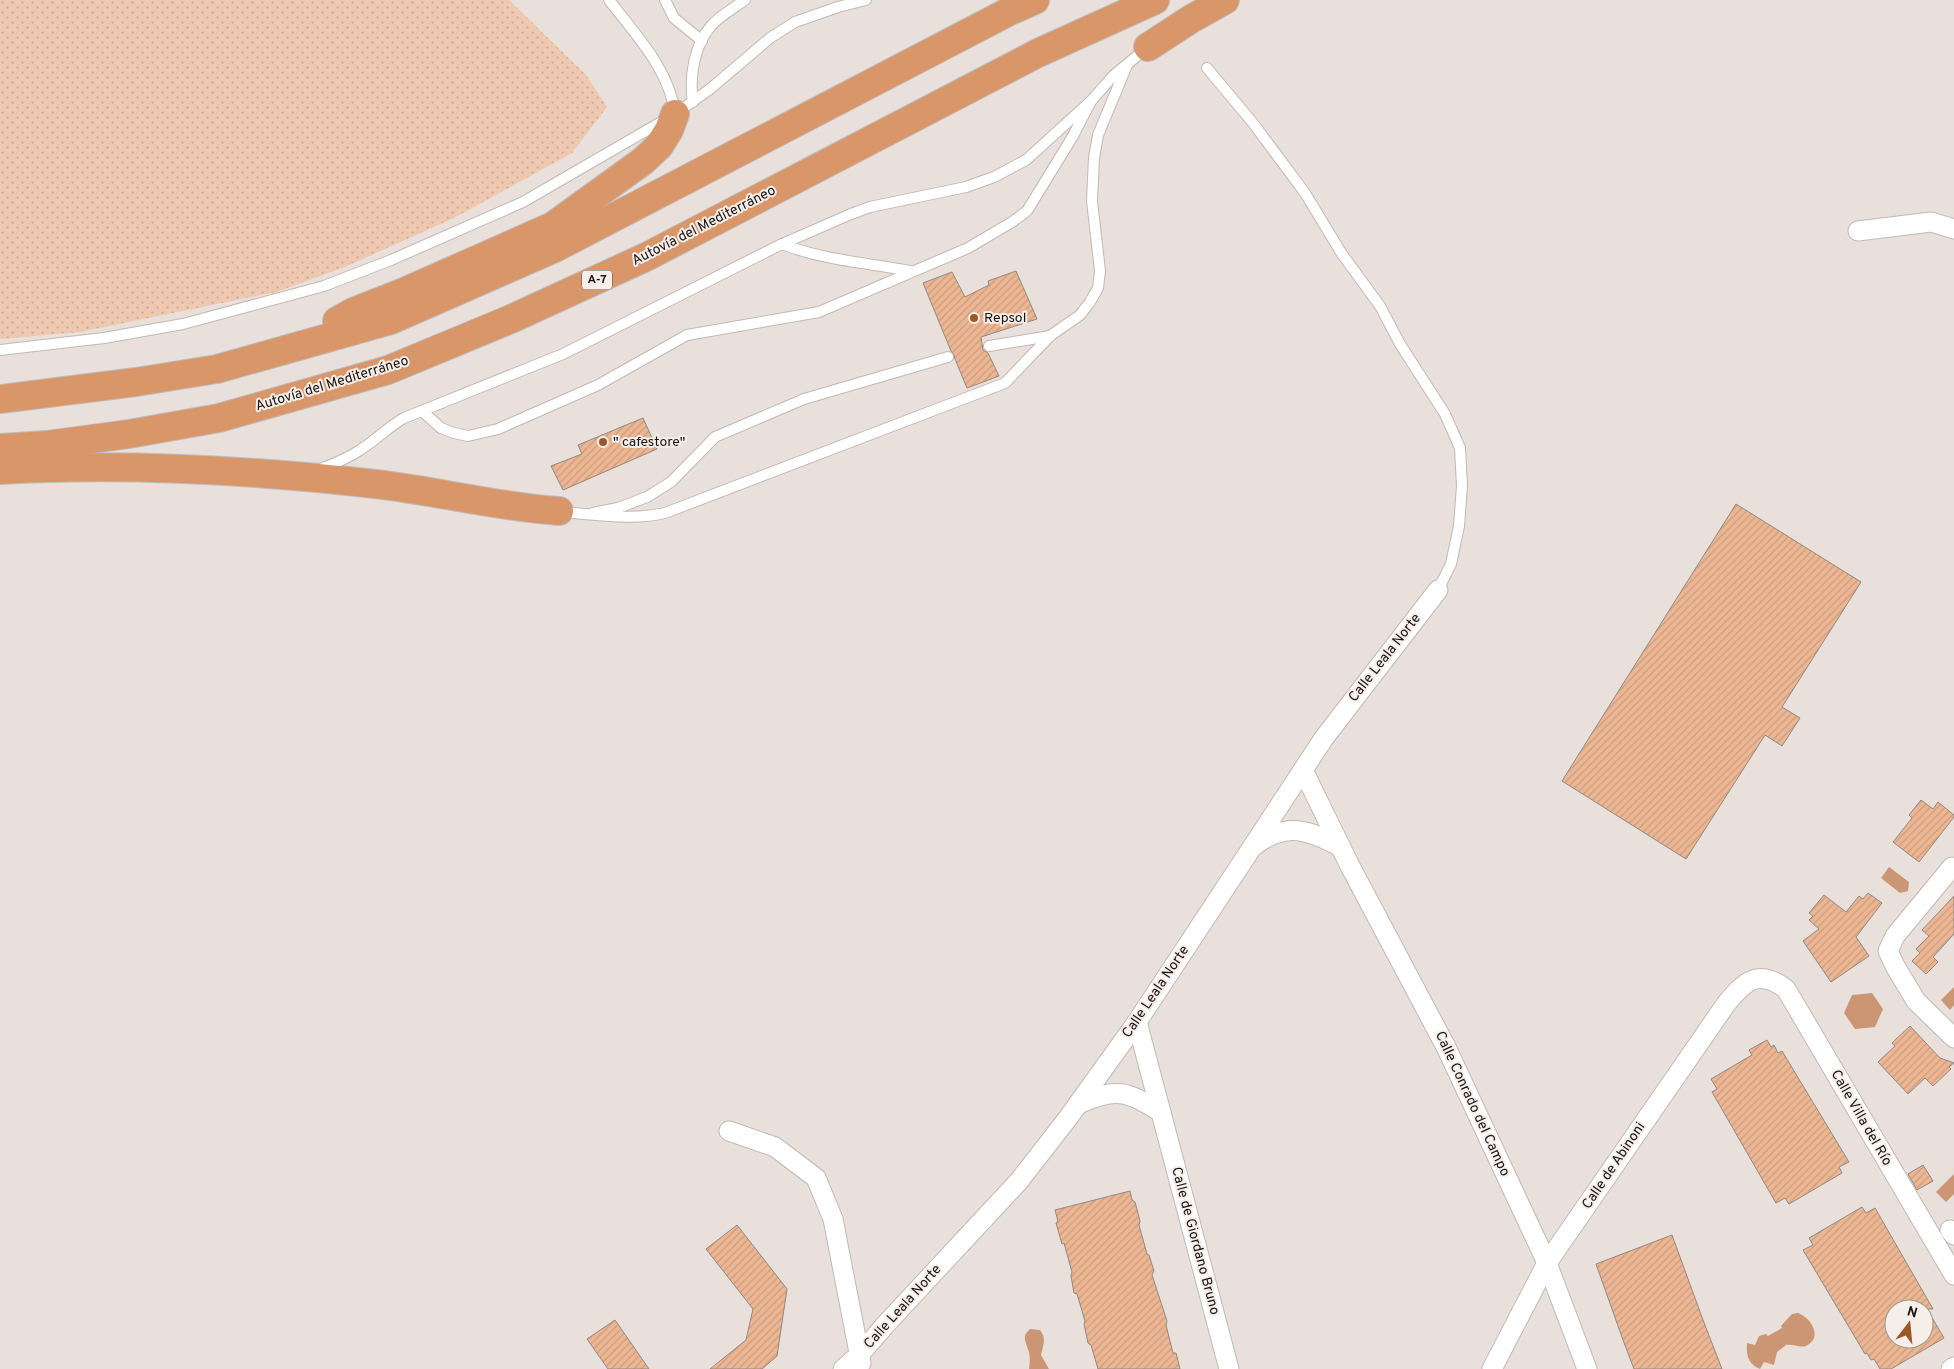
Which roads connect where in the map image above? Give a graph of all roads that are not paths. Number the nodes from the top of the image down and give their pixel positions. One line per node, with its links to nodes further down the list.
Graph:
1 (609, 0): 12 (lane)
2 (665, 0): 8 (lane)
3 (745, 0): 8 (lane)
4 (866, 0): 12 (lane)
5 (1035, 0): 19 (highway)
6 (1155, 0): 24 (highway, Autovía del Mediterráneo / A-7)
7 (1225, 0): 9 (highway)
8 (702, 41): 12 (lane)
9 (1138, 54): 11 (lane); 17 (lane)
10 (1208, 68): 29 (lane)
11 (1091, 101): 15 (lane); 16 (lane)
12 (684, 108): 19 (highway); 20 (lane)
13 (1954, 229): 14 (street)
14 (1858, 231)
15 (782, 244): 16 (lane); 23 (lane)
16 (911, 271): 23 (lane)
17 (1050, 336): 18 (lane); 28 (lane)
18 (989, 346)
19 (292, 348): 22 (highway)
20 (0, 350)
21 (948, 358): 28 (lane)
22 (0, 399)
23 (422, 411): 26 (lane)
24 (0, 448)
25 (0, 470): 26 (highway)
26 (280, 475): 27 (highway)
27 (560, 512): 28 (lane)
28 (590, 514)
29 (1438, 590): 30 (street, Calle Leala Norte)
30 (1303, 770): 31 (street, Calle Conrado del Campo); 32 (street, Calle Leala Norte)
31 (1340, 847): 32 (street); 40 (street, Calle Conrado del Campo)
32 (1251, 848): 35 (street, Calle Leala Norte)
33 (1954, 869): 36 (street)
34 (1756, 978): 40 (street, Calle de Abinoni); 41 (street, Calle Villa del Río)
35 (1137, 1022): 37 (street, Calle Leala Norte); 38 (street, Calle de Giordano Bruno)
36 (1954, 1038)
37 (1078, 1104): 38 (street); 42 (street, Calle Leala Norte)
38 (1161, 1112): 45 (street, Calle de Giordano Bruno)
39 (729, 1130): 42 (street)
40 (1547, 1263): 46 (street, Calle de Abinoni); 47 (street, Calle Conrado del Campo)
41 (1954, 1275)
42 (861, 1362): 44 (street, Calle Leala Norte)
43 (1954, 1367): 48 (street)
44 (843, 1369)
45 (1229, 1369)
46 (1492, 1369)
47 (1587, 1369)
48 (1951, 1369)

